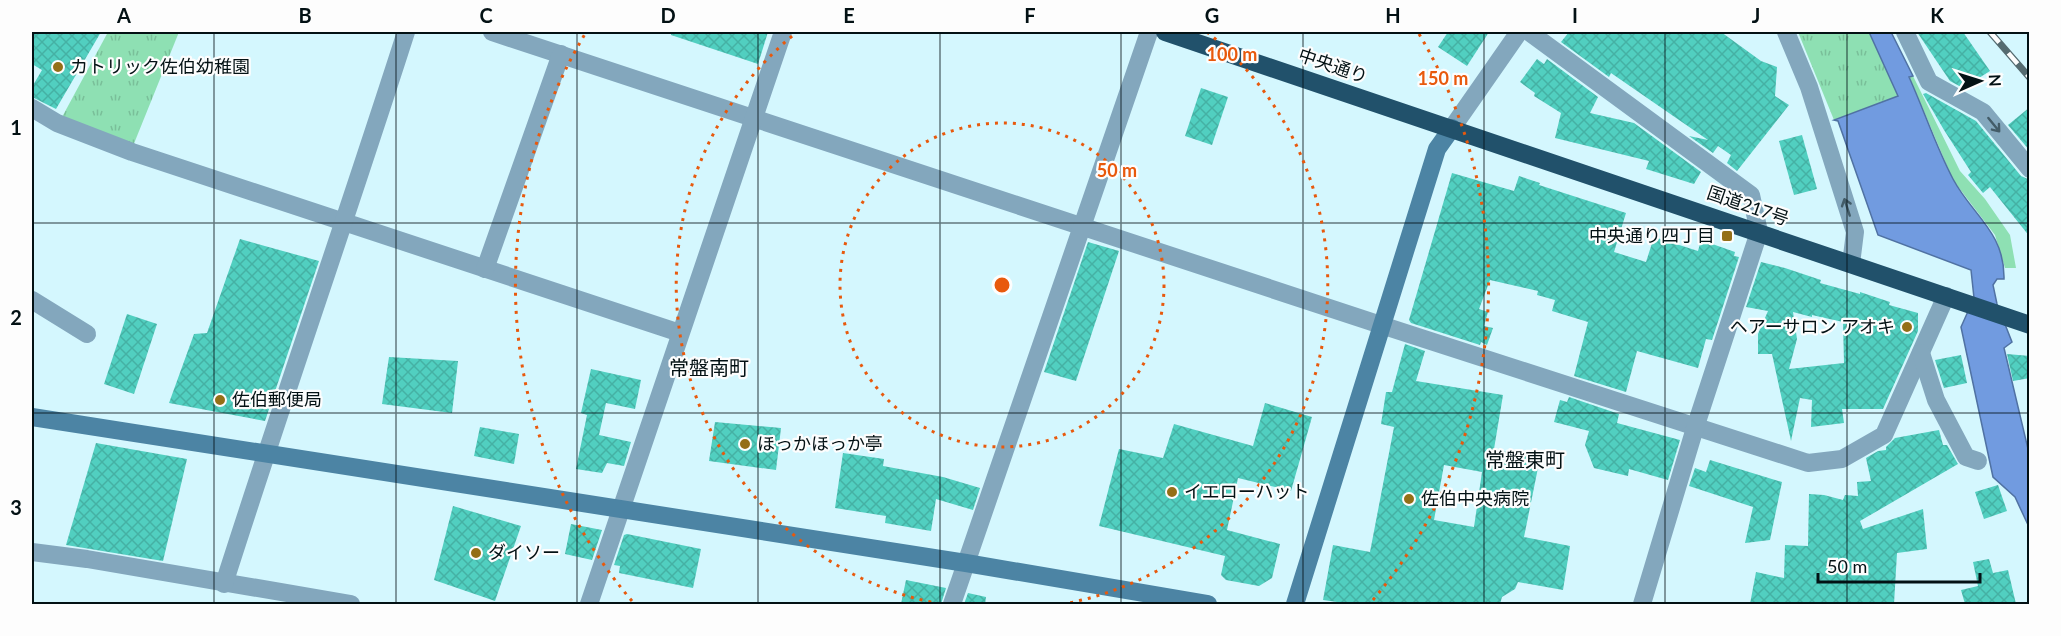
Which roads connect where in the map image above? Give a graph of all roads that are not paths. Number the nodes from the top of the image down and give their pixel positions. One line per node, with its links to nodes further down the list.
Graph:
1 (406, 32): 15 (street)
2 (492, 32): 10 (street)
3 (783, 32): 12 (street)
4 (1149, 32): 16 (street)
5 (1166, 32): 13 (highway, 中央通り)
6 (1519, 32): 13 (street)
7 (1529, 32): 17 (street)
8 (1786, 32): 18 (street, one-way to 8)
9 (1905, 32): 14 (street, one-way to 14)
10 (561, 54): 12 (street); 19 (street)
11 (32, 108): 15 (street)
12 (754, 118): 16 (street); 24 (street)
13 (1452, 128): 17 (highway, 国道217号); 22 (street)
14 (2030, 169)
15 (345, 223): 19 (street); 29 (street)
16 (1082, 226): 22 (street); 33 (street)
17 (1759, 232): 18 (highway, 国道217号); 28 (street)
18 (1851, 264): 20 (highway, 国道217号)
19 (485, 269): 24 (street)
20 (1946, 296): 23 (highway, 国道217号); 26 (street)
21 (32, 300): 25 (street)
22 (1381, 325): 28 (street); 39 (street)
23 (2029, 325)
24 (680, 333): 31 (street)
25 (87, 334)
26 (1921, 353): 28 (street); 30 (street)
27 (32, 417): 29 (street)
28 (1695, 428): 40 (street)
29 (266, 454): 31 (street); 34 (street)
30 (1978, 461)
31 (623, 508): 33 (street); 36 (street)
32 (32, 552): 34 (street)
33 (966, 563): 37 (street); 38 (street)
34 (224, 584): 35 (street)
35 (351, 604)
36 (589, 604)
37 (952, 604)
38 (1208, 604)
39 (1295, 604)
40 (1642, 604)

